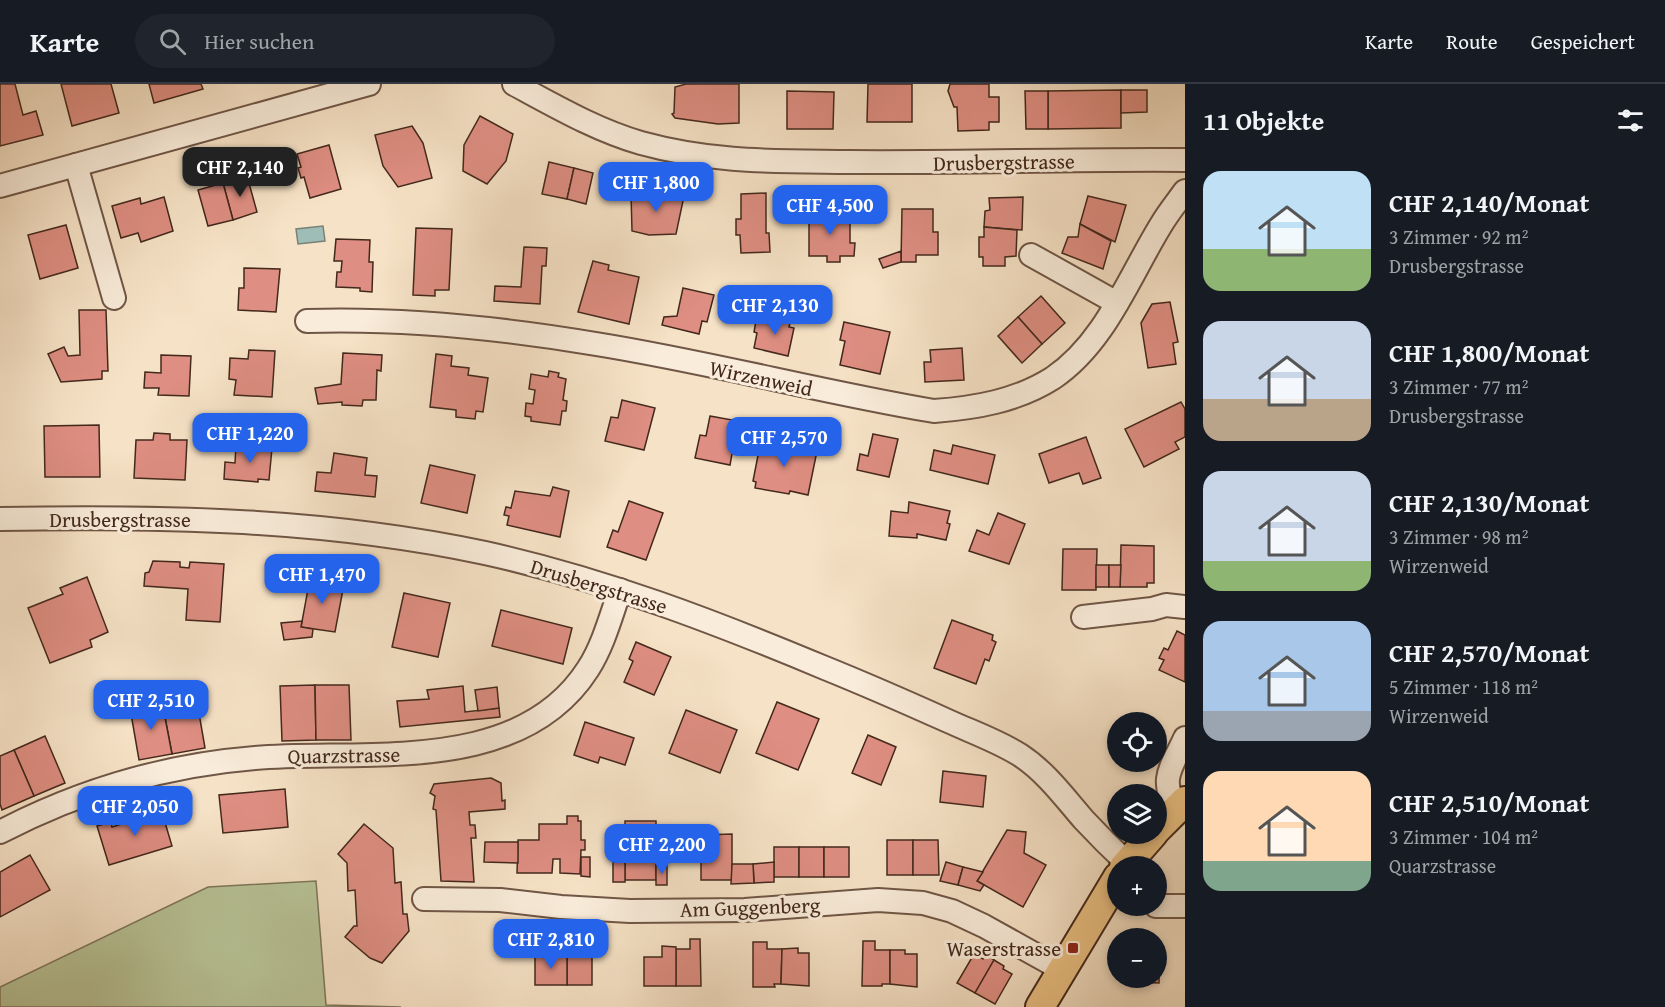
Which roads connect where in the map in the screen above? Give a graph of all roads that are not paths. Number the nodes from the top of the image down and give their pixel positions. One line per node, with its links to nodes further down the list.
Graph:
1 (369, 84): 4 (street)
2 (514, 84): 3 (street, Drusbergstrasse)
3 (1185, 160)
4 (76, 165): 5 (street); 8 (street)
5 (0, 186)
6 (1185, 191): 9 (street, Wirzenweid)
7 (1031, 255): 9 (street)
8 (114, 298)
9 (1117, 303): 10 (street, Wirzenweid)
10 (307, 321)
11 (0, 519): 12 (street, Drusbergstrasse)
12 (620, 590): 18 (street, Quarzstrasse); 21 (street, Drusbergstrasse)
13 (1185, 607): 14 (street)
14 (1083, 617)
15 (1185, 738): 16 (street)
16 (1182, 804): 17 (main road)
17 (1167, 819)
18 (0, 832)
19 (1145, 844): 20 (main road)
20 (1136, 856)
21 (1107, 862)
22 (1107, 897): 26 (main road)
23 (424, 899): 26 (street, Am Guggenberg)
24 (1167, 906): 25 (street)
25 (1185, 906)
26 (1061, 969): 27 (main road)
27 (1040, 1007)

